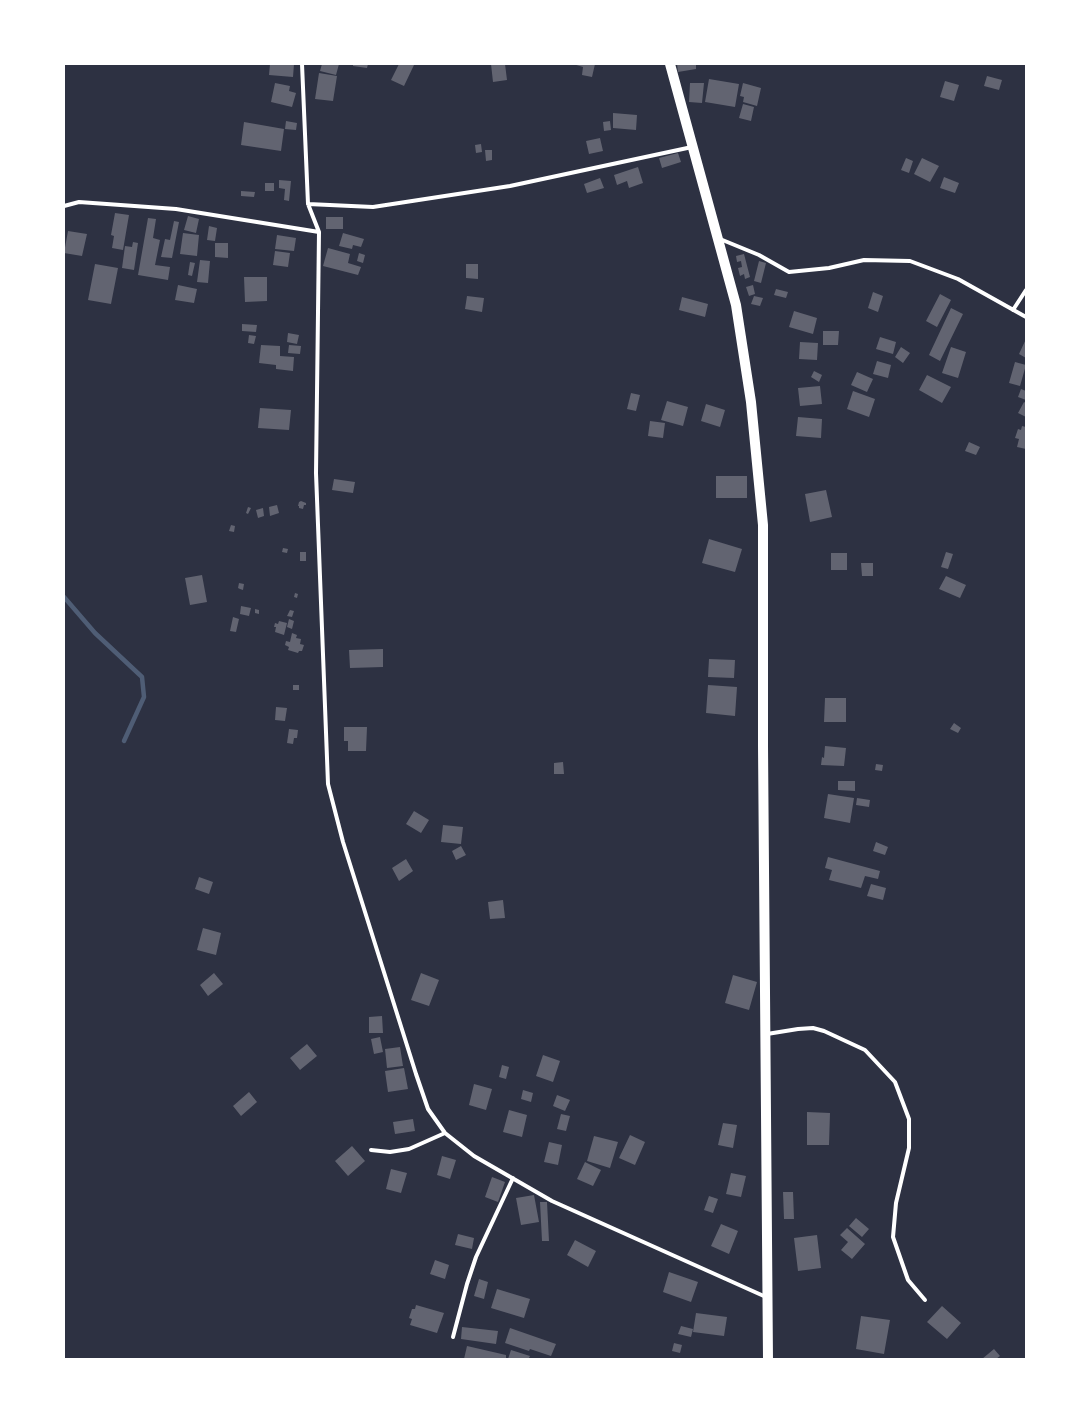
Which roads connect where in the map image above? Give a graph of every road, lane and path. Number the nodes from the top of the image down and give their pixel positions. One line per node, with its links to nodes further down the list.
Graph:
1 (302, 64): 4 (street)
2 (670, 64): 3 (main road)
3 (693, 147): 4 (street); 7 (main road)
4 (308, 204): 6 (street)
5 (64, 206): 6 (street)
6 (319, 232): 12 (street)
7 (718, 238): 9 (street); 11 (main road)
8 (1026, 290): 9 (street)
9 (1013, 310): 10 (street)
10 (1026, 317)
11 (766, 1034): 15 (main road); 16 (street)
12 (445, 1133): 13 (street); 14 (street)
13 (371, 1150)
14 (513, 1178): 15 (street); 17 (street)
15 (767, 1298): 18 (main road)
16 (925, 1300)
17 (453, 1337)
18 (768, 1359)

